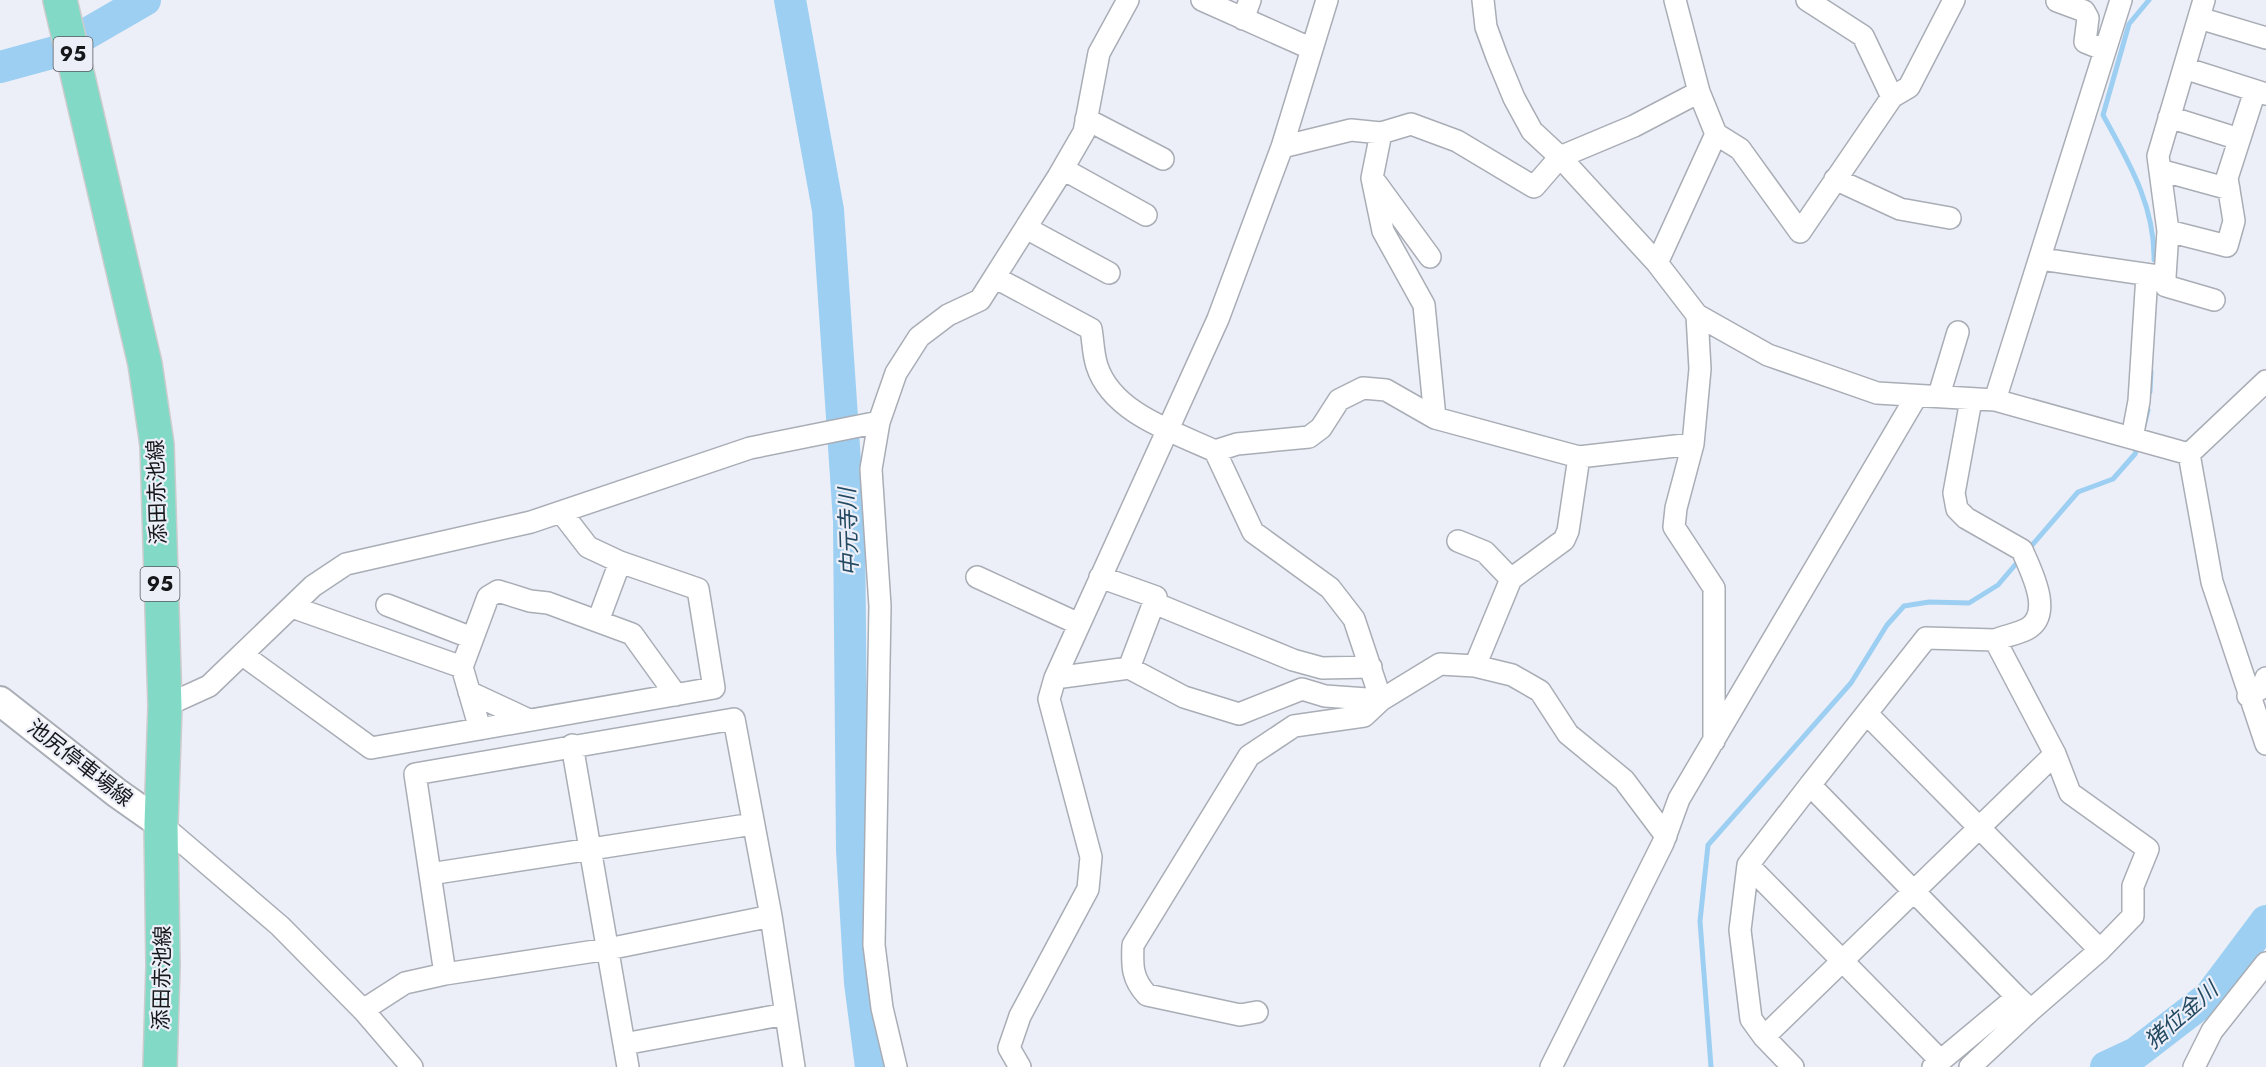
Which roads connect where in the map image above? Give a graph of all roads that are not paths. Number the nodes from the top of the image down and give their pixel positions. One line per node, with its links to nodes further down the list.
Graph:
1 (60, 0): 84 (main road, 添田赤池線 / 95)
2 (1128, 0): 21 (street)
3 (1202, 0): 11 (street)
4 (1327, 0): 14 (street)
5 (1483, 0): 26 (street)
6 (1675, 0): 17 (street)
7 (1807, 0): 19 (street)
8 (1953, 0): 19 (street)
9 (2121, 0): 15 (street)
10 (2056, 1): 15 (street)
11 (1247, 9): 14 (street)
12 (2201, 9): 13 (street); 16 (street)
13 (2266, 38)
14 (1312, 49): 25 (street)
15 (2105, 50): 38 (street)
16 (2184, 68): 18 (street); 20 (street)
17 (1699, 92): 23 (street); 26 (street)
18 (2260, 92): 24 (street)
19 (1892, 97): 31 (street)
20 (2169, 117): 24 (street); 29 (street)
21 (1086, 119): 27 (street); 28 (street)
22 (1381, 133): 25 (street); 26 (street); 30 (street)
23 (1716, 134): 31 (street); 39 (street)
24 (2239, 139): 32 (street)
25 (1281, 147): 53 (street)
26 (1560, 157): 39 (street)
27 (1163, 159)
28 (1063, 169): 33 (street); 35 (street)
29 (2160, 170): 32 (street); 36 (street)
30 (1372, 178): 37 (street); 51 (street)
31 (1836, 179): 34 (street)
32 (2229, 189): 36 (street)
33 (1146, 214)
34 (1950, 218)
35 (1026, 228): 40 (street); 42 (street)
36 (2168, 231): 41 (street)
37 (1430, 257)
38 (2041, 259): 41 (street); 50 (street)
39 (1657, 263): 44 (street)
40 (1108, 273)
41 (2156, 276): 43 (street); 54 (street)
42 (996, 278): 52 (street); 53 (street)
43 (2214, 300)
44 (1697, 315): 48 (street); 55 (street)
45 (1958, 332): 47 (street)
46 (2266, 381): 57 (street)
47 (1940, 395): 48 (street); 49 (street)
48 (1916, 397): 89 (street)
49 (1971, 400): 50 (street); 71 (street)
50 (1995, 400): 54 (street)
51 (1435, 417): 56 (street); 58 (street)
52 (870, 423): 59 (street); 120 (street)
53 (1166, 428): 56 (street); 63 (street)
54 (2132, 438): 57 (street)
55 (1693, 444): 58 (street); 89 (street)
56 (1215, 451): 74 (street)
57 (2189, 454): 81 (street)
58 (1580, 457): 64 (street)
59 (561, 512): 61 (street); 67 (street)
60 (1458, 541): 64 (street)
61 (620, 562): 68 (street); 80 (street)
62 (977, 577): 69 (street)
63 (1100, 577): 65 (street); 69 (street)
64 (1511, 579): 73 (street)
65 (1154, 603): 74 (street); 76 (street)
66 (387, 605): 70 (street)
67 (292, 607): 72 (street); 75 (street)
68 (598, 621): 70 (street); 80 (street)
69 (1079, 624): 77 (street)
70 (472, 638): 75 (street)
71 (1995, 640): 85 (street); 92 (street)
72 (243, 655): 84 (street); 88 (street)
73 (1475, 666): 82 (street); 98 (street)
74 (1371, 667): 82 (street)
75 (462, 668): 79 (street)
76 (1129, 668): 77 (street); 82 (street)
77 (1055, 678): 121 (street)
78 (2266, 678): 81 (street)
79 (468, 692): 86 (street); 88 (street)
80 (680, 694): 86 (street); 87 (street)
81 (2248, 696): 90 (street)
82 (1381, 700): 111 (street)
83 (0, 701): 95 (main road, 池尻停車場線)
84 (165, 706): 95 (main road, 添田赤池線 / 95)
85 (1867, 714): 94 (street); 97 (street)
86 (530, 720): 88 (street)
87 (690, 726): 91 (street); 96 (street)
88 (477, 729): 93 (street)
89 (1714, 742): 98 (street)
90 (2266, 744)
91 (572, 746): 93 (street); 99 (street)
92 (2055, 754): 97 (street); 105 (street)
93 (483, 762): 101 (street)
94 (1810, 785): 100 (street); 102 (street)
95 (161, 824): 110 (street); 116 (main road, 添田赤池線 / 95)
96 (753, 824): 99 (street); 103 (street)
97 (1979, 827): 102 (street); 105 (street)
98 (1666, 836): 122 (street)
99 (590, 849): 101 (street); 104 (street)
100 (1748, 865): 106 (street); 113 (street)
101 (430, 874): 108 (street)
102 (1914, 891): 106 (street); 109 (street)
103 (771, 916): 104 (street); 112 (street)
104 (608, 949): 108 (street); 114 (street)
105 (2100, 950): 109 (street)
106 (1842, 962): 113 (street); 115 (street)
107 (2266, 963): 125 (street)
108 (445, 974): 110 (street)
109 (2024, 1004): 115 (street); 124 (street)
110 (363, 1010): 117 (street)
111 (1257, 1012)
112 (786, 1014): 114 (street); 119 (street)
113 (1764, 1037): 123 (street)
114 (624, 1044): 118 (street)
115 (1937, 1064)
116 (160, 1067)
117 (412, 1067)
118 (628, 1067)
119 (794, 1067)
120 (896, 1067)
121 (1020, 1067)
122 (1551, 1067)
123 (1794, 1067)
124 (1970, 1067)
125 (2194, 1067)

